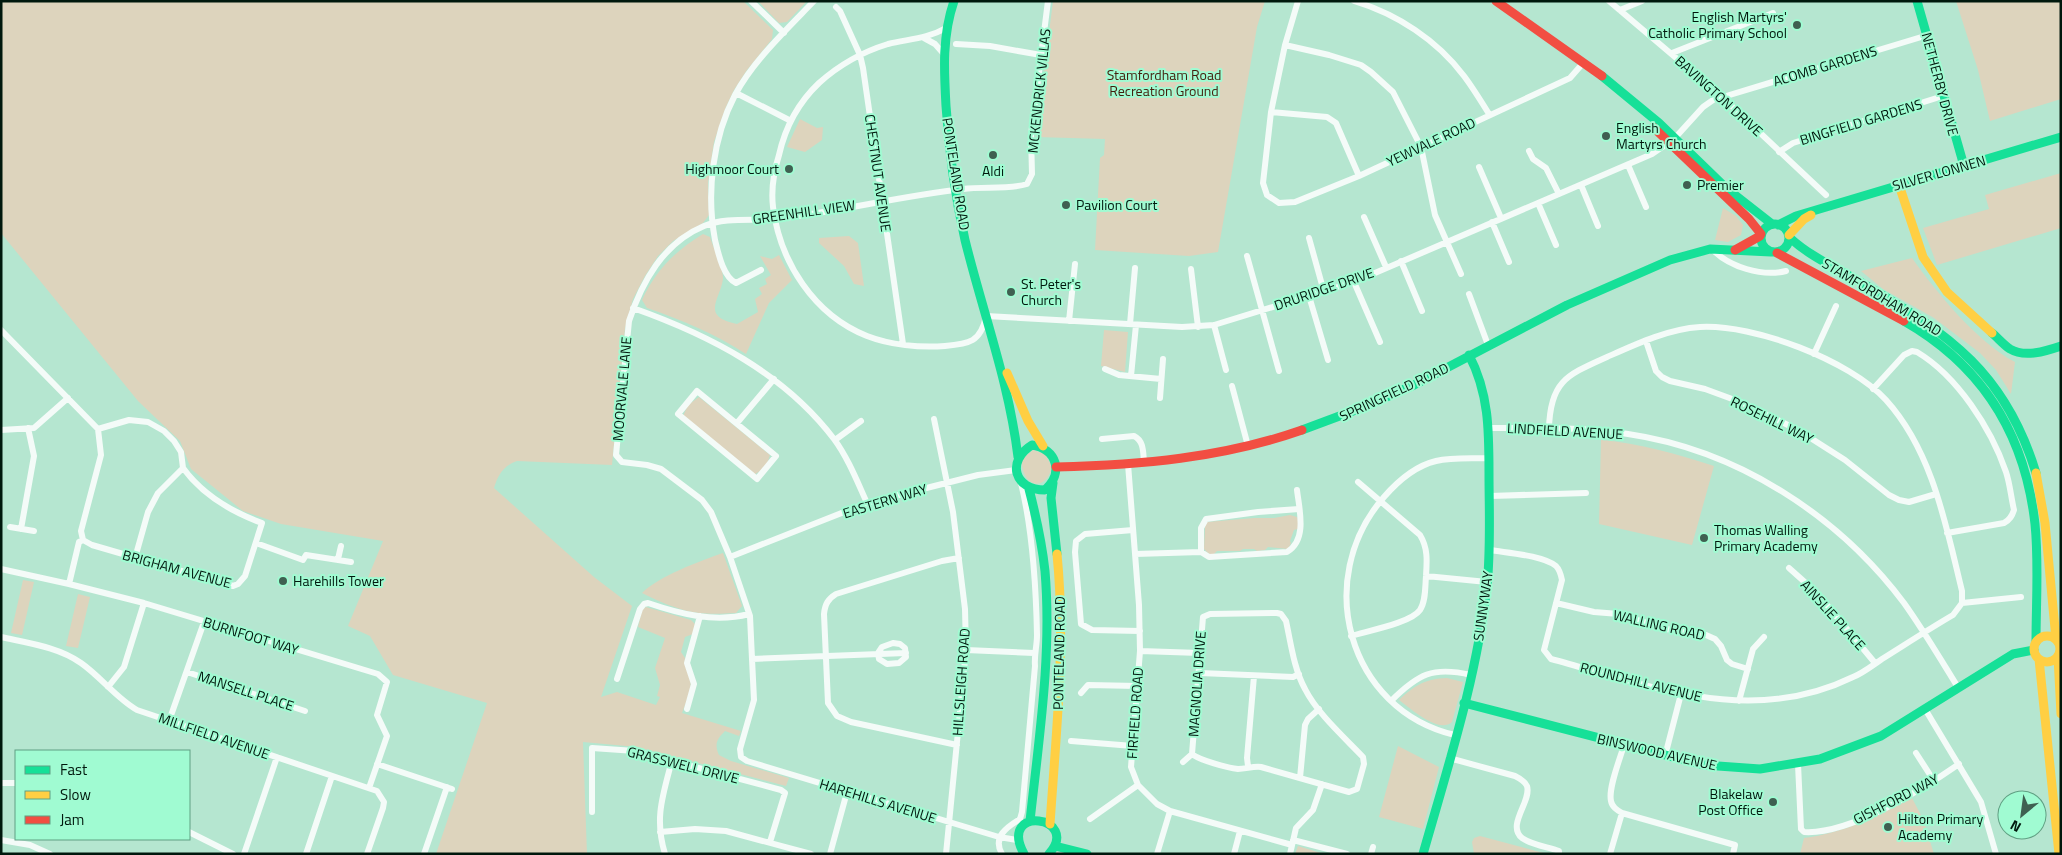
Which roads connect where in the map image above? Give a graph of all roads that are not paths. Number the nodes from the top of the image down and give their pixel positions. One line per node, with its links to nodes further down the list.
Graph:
1 (752, 1): 15 (street)
2 (814, 1): 15 (street)
3 (954, 1): 14 (main road, PONTELAND ROAD)
4 (1048, 1): 23 (street, MCKENDRICK VILLAS)
5 (1298, 1): 19 (street)
6 (1354, 1): 29 (street)
7 (1496, 1): 24 (main road)
8 (1609, 1): 12 (street, BAVINGTON DRIVE)
9 (1642, 1): 12 (street)
10 (1917, 1): 16 (main road, NETHERBY DRIVE)
11 (836, 7): 22 (street, CHESTNUT AVENUE)
12 (1620, 10): 21 (street, BAVINGTON DRIVE)
13 (1773, 13): 21 (street)
14 (946, 28): 17 (street); 20 (main road, PONTELAND ROAD)
15 (784, 33): 25 (street)
16 (1928, 36): 26 (main road, NETHERBY DRIVE); 27 (street, ACOMB GARDENS)
17 (924, 38): 20 (street); 22 (street)
18 (956, 44): 23 (street)
19 (1285, 45): 28 (street); 33 (street)
20 (943, 53): 43 (main road, PONTELAND ROAD)
21 (1672, 53): 27 (street, BAVINGTON DRIVE)
22 (860, 55): 30 (street); 46 (street, CHESTNUT AVENUE)
23 (1041, 56): 40 (street, MCKENDRICK VILLAS)
24 (1584, 62): 29 (street, YEWVALE ROAD); 32 (main road)
25 (736, 93): 30 (street); 54 (street)
26 (1943, 96): 35 (street, BINGFIELD GARDENS); 37 (main road, NETHERBY DRIVE)
27 (1722, 97): 32 (street, ACOMB GARDENS); 35 (street, BAVINGTON DRIVE)
28 (1271, 112): 39 (street); 39 (street, YEWVALE ROAD)
29 (1489, 114): 33 (street, YEWVALE ROAD)
30 (791, 121): 52 (street)
31 (2061, 137): 37 (main road, SILVER LONNEN)
32 (1671, 141): 36 (street, DRURIDGE DRIVE); 55 (main road); 57 (main road)
33 (1421, 147): 39 (street, YEWVALE ROAD); 60 (street)
34 (1529, 151): 44 (street)
35 (1779, 152): 45 (street, BAVINGTON DRIVE)
36 (1628, 165): 41 (street, DRURIDGE DRIVE); 48 (street)
37 (1964, 166): 42 (main road, SILVER LONNEN)
38 (1479, 167): 51 (street)
39 (1359, 176)
40 (1030, 181): 43 (street, GREENHILL VIEW)
41 (1581, 185): 44 (street, DRURIDGE DRIVE); 56 (street)
42 (1899, 185): 49 (main road, SILVER LONNEN); 94 (main road)
43 (956, 190): 46 (street, GREENHILL VIEW); 83 (main road, PONTELAND ROAD)
44 (1558, 194): 47 (street, DRURIDGE DRIVE)
45 (1826, 195)
46 (882, 201): 52 (street, GREENHILL VIEW); 92 (street, CHESTNUT AVENUE)
47 (1538, 203): 51 (street, DRURIDGE DRIVE); 61 (street)
48 (1646, 207)
49 (1818, 210): 55 (main road, SILVER LONNEN); 58 (main road, SILVER LONNEN)
50 (1364, 217): 69 (street)
51 (1501, 218): 53 (street, DRURIDGE DRIVE)
52 (775, 219): 54 (street, GREENHILL VIEW); 92 (street)
53 (1492, 222): 60 (street, DRURIDGE DRIVE); 67 (street)
54 (712, 224): 72 (street); 80 (street, MOORVALE LANE)
55 (1775, 224): 57 (main road); 58 (main road)
56 (1598, 226)
57 (1760, 235): 63 (main road); 64 (main road)
58 (1789, 236): 64 (main road); 173 (main road, STAMFORDHAM ROAD)
59 (1309, 238): 76 (street)
60 (1446, 242): 66 (street, DRURIDGE DRIVE); 74 (street)
61 (1556, 246)
62 (1712, 249): 63 (main road, SPRINGFIELD ROAD); 73 (street); 93 (main road, SPRINGFIELD ROAD)
63 (1734, 250): 64 (main road, SPRINGFIELD ROAD)
64 (1774, 252): 174 (main road, STAMFORDHAM ROAD)
65 (1247, 256): 81 (street)
66 (1401, 261): 69 (street, DRURIDGE DRIVE); 82 (street)
67 (1509, 262)
68 (1075, 264): 84 (street)
69 (1386, 267): 75 (street, DRURIDGE DRIVE)
70 (1135, 268): 85 (street)
71 (1191, 269): 87 (street)
72 (761, 270)
73 (1786, 271)
74 (1461, 274)
75 (1354, 282): 76 (street, DRURIDGE DRIVE); 90 (street)
76 (1324, 292): 78 (street, DRURIDGE DRIVE)
77 (1469, 294): 93 (street)
78 (1309, 296): 81 (street, DRURIDGE DRIVE); 98 (street)
79 (1836, 306): 95 (street)
80 (633, 308): 103 (street); 152 (street, MOORVALE LANE)
81 (1262, 310): 86 (street, DRURIDGE DRIVE); 101 (street)
82 (1422, 311)
83 (986, 316): 84 (street, DRURIDGE DRIVE); 91 (main road, PONTELAND ROAD); 92 (street)
84 (1069, 321): 85 (street, DRURIDGE DRIVE)
85 (1133, 324): 87 (street, DRURIDGE DRIVE); 102 (street)
86 (1214, 325): 87 (street, DRURIDGE DRIVE); 100 (street)
87 (1198, 327)
88 (1, 330): 107 (street)
89 (1646, 341): 95 (street); 115 (street); 135 (street, ROSEHILL WAY)
90 (1380, 342)
91 (994, 343): 119 (main road, PONTELAND ROAD); 121 (main road, PONTELAND ROAD)
92 (903, 344)
93 (1488, 345): 96 (main road, SPRINGFIELD ROAD)
94 (2061, 346)
95 (1814, 354): 106 (street)
96 (1469, 355): 113 (main road, SUNNYWAY); 120 (main road, SPRINGFIELD ROAD)
97 (1163, 359): 104 (street)
98 (1328, 360)
99 (1105, 369): 102 (street)
100 (1226, 370)
101 (1280, 371)
102 (1132, 376): 104 (street)
103 (774, 379): 111 (street); 117 (street)
104 (1161, 379): 108 (street)
105 (1232, 386): 120 (street)
106 (1873, 389): 135 (street); 144 (street)
107 (68, 398): 112 (street); 114 (street)
108 (1160, 398)
109 (934, 419): 130 (street, HILLSLEIGH ROAD)
110 (861, 421): 117 (street)
111 (737, 423): 111 (street)
112 (28, 428): 116 (street); 141 (street)
113 (1488, 428): 115 (street, LINDFIELD AVENUE); 122 (main road, SUNNYWAY)
114 (98, 429): 126 (street); 145 (street)
115 (1548, 429): 169 (street, LINDFIELD AVENUE)
116 (1, 430)
117 (835, 440): 138 (street)
118 (1102, 440): 123 (street)
119 (1043, 446): 121 (main road); 125 (main road)
120 (1248, 446): 123 (main road, SPRINGFIELD ROAD)
121 (1018, 457): 127 (main road)
122 (1489, 458): 136 (main road, SUNNYWAY); 137 (street)
123 (1144, 462): 124 (main road, SPRINGFIELD ROAD)
124 (1128, 464): 125 (main road, SPRINGFIELD ROAD); 142 (street, FIRFIELD ROAD)
125 (1056, 467): 131 (main road)
126 (184, 468): 146 (street, BRIGHAM AVENUE); 151 (street)
127 (1016, 470): 128 (main road); 130 (street, EASTERN WAY)
128 (1021, 482): 132 (main road); 179 (street)
129 (1358, 482): 137 (street)
130 (946, 483): 138 (street, EASTERN WAY); 153 (street, HILLSLEIGH ROAD)
131 (1053, 483): 132 (main road); 238 (main road, PONTELAND ROAD)
132 (1029, 489): 236 (main road, PONTELAND ROAD)
133 (1297, 490): 139 (street)
134 (1586, 493): 136 (street)
135 (1936, 494): 144 (street)
136 (1490, 496): 148 (main road, SUNNYWAY)
137 (1380, 502): 158 (street); 170 (street)
138 (867, 503): 152 (street, EASTERN WAY)
139 (1299, 510): 149 (street); 149 (street)
140 (10, 527): 141 (street)
141 (21, 528): 143 (street)
142 (1133, 530): 150 (street, FIRFIELD ROAD); 168 (street)
143 (34, 531)
144 (1947, 533): 164 (street)
145 (84, 540): 151 (street, BRIGHAM AVENUE); 160 (street)
146 (256, 543): 151 (street, BRIGHAM AVENUE); 154 (street)
147 (341, 546): 154 (street)
148 (1490, 550): 159 (main road, SUNNYWAY); 163 (street, ROUNDHILL AVENUE)
149 (1201, 552): 150 (street)
150 (1135, 554): 168 (street, FIRFIELD ROAD)
151 (135, 558)
152 (730, 558): 165 (street)
153 (959, 558): 175 (street, HILLSLEIGH ROAD); 182 (street)
154 (338, 559): 155 (street)
155 (351, 562)
156 (1790, 568): 185 (street, AINSLIE PLACE)
157 (1, 569): 160 (street, BURNFOOT WAY)
158 (1426, 576): 159 (street); 170 (street)
159 (1487, 582): 190 (main road, SUNNYWAY)
160 (69, 584): 162 (street, BURNFOOT WAY)
161 (2021, 597): 164 (street)
162 (144, 603): 167 (street, BURNFOOT WAY); 194 (street)
163 (1556, 603): 186 (street, WALLING ROAD); 197 (street, ROUNDHILL AVENUE)
164 (1962, 603): 169 (street, ROUNDHILL AVENUE)
165 (749, 614): 166 (street); 184 (street)
166 (700, 616): 192 (street); 201 (street)
167 (204, 622): 187 (street); 219 (street, BURNFOOT WAY)
168 (1140, 631): 176 (street, FIRFIELD ROAD)
169 (1924, 633): 185 (street, ROUNDHILL AVENUE); 195 (street, LINDFIELD AVENUE)
170 (1352, 636): 198 (street)
171 (1764, 637): 186 (street)
172 (1, 638): 194 (street, MILLFIELD AVENUE)
173 (2056, 639): 174 (main road); 177 (main road)
174 (2035, 646): 183 (main road); 195 (main road, BINSWOOD AVENUE)
175 (966, 650): 179 (street); 209 (street, HILLSLEIGH ROAD)
176 (1140, 651): 180 (street); 193 (street, FIRFIELD ROAD)
177 (2060, 651): 183 (main road); 205 (main road)
178 (906, 653): 181 (street); 181 (street); 181 (street)
179 (1034, 653): 242 (street)
180 (1200, 653): 188 (street, MAGNOLIA DRIVE); 189 (street, MAGNOLIA DRIVE)
181 (878, 654): 182 (street)
182 (826, 656): 184 (street); 209 (street)
183 (2039, 659): 271 (main road)
184 (752, 660): 231 (street, HAREHILLS AVENUE)
185 (1875, 663): 199 (street, ROUNDHILL AVENUE)
186 (1748, 669): 199 (street)
187 (186, 672): 204 (street, MANSELL PLACE); 206 (street)
188 (1200, 673): 191 (street); 213 (street, MAGNOLIA DRIVE)
189 (1299, 674): 191 (street); 202 (street, MAGNOLIA DRIVE)
190 (1471, 675): 198 (street); 200 (main road, SUNNYWAY)
191 (1254, 676): 222 (street)
192 (617, 678)
193 (1138, 686): 196 (street); 211 (street, FIRFIELD ROAD)
194 (108, 687): 206 (street, MILLFIELD AVENUE)
195 (1959, 689): 203 (main road, BINSWOOD AVENUE)
196 (1081, 693)
197 (1681, 694): 199 (street, ROUNDHILL AVENUE); 214 (street)
198 (1391, 700): 207 (street)
199 (1739, 701)
200 (1464, 703): 207 (main road, SUNNYWAY); 210 (main road, BINSWOOD AVENUE)
201 (686, 709)
202 (1318, 709): 224 (street); 228 (street, MAGNOLIA DRIVE)
203 (1925, 709): 220 (main road, BINSWOOD AVENUE); 221 (street)
204 (305, 711)
205 (2061, 714)
206 (170, 721): 215 (street, MILLFIELD AVENUE)
207 (1455, 735): 216 (main road, SUNNYWAY)
208 (1070, 741): 211 (street)
209 (957, 744): 237 (street, HILLSLEIGH ROAD)
210 (1624, 745): 214 (main road, BINSWOOD AVENUE); 234 (street)
211 (1133, 746): 229 (street, FIRFIELD ROAD)
212 (1916, 752): 225 (street)
213 (1192, 754): 218 (street, MAGNOLIA DRIVE); 222 (street, MAGNOLIA DRIVE)
214 (1665, 756): 220 (main road, BINSWOOD AVENUE)
215 (277, 757): 223 (street, MILLFIELD AVENUE); 250 (street)
216 (1449, 758): 266 (main road, SUNNYWAY); 267 (street)
217 (672, 760): 233 (street, GRASSWELL DRIVE); 241 (street); 245 (street, GRASSWELL DRIVE)
218 (1183, 762)
219 (377, 764): 230 (street, BURNFOOT WAY); 253 (street)
220 (1798, 764): 225 (street, GISHFORD WAY)
221 (1959, 764): 225 (street, GISHFORD WAY); 270 (street)
222 (1248, 766): 224 (street, MAGNOLIA DRIVE)
223 (332, 776): 230 (street, MILLFIELD AVENUE); 251 (street)
224 (1300, 778): 228 (street, MAGNOLIA DRIVE)
225 (1934, 781)
226 (1, 782): 227 (street)
227 (15, 783)
228 (1322, 784): 246 (street)
229 (1138, 785): 232 (street); 235 (street)
230 (369, 788): 252 (street)
231 (847, 792): 237 (street, HAREHILLS AVENUE); 256 (street)
232 (1170, 811): 239 (street); 262 (street)
233 (592, 812)
234 (1622, 812): 268 (street); 269 (street)
235 (1090, 819)
236 (1030, 821): 238 (main road); 244 (main road, PONTELAND ROAD)
237 (949, 822): 242 (street, HAREHILLS AVENUE); 257 (street, HILLSLEIGH ROAD)
238 (1050, 824): 247 (main road, PONTELAND ROAD)
239 (1240, 831): 246 (street); 263 (street)
240 (190, 832): 249 (street)
241 (660, 832): 245 (street); 254 (street)
242 (999, 838): 244 (street, HAREHILLS AVENUE); 258 (street)
243 (1, 840): 248 (street)
244 (1017, 840): 259 (main road)
245 (770, 842): 255 (street)
246 (1293, 842): 264 (street); 265 (street)
247 (1055, 846): 260 (main road); 261 (main road)
248 (50, 854)
249 (233, 854)
250 (244, 854)
251 (306, 854)
252 (367, 854)
253 (424, 854)
254 (665, 854)
255 (811, 854)
256 (830, 854)
257 (946, 854)
258 (1002, 854)
259 (1024, 854)
260 (1049, 854)
261 (1087, 854)
262 (1157, 854)
263 (1234, 854)
264 (1290, 854)
265 (1347, 854)
266 (1423, 854)
267 (1558, 854)
268 (1610, 854)
269 (1733, 854)
270 (1996, 854)
271 (2058, 854)

